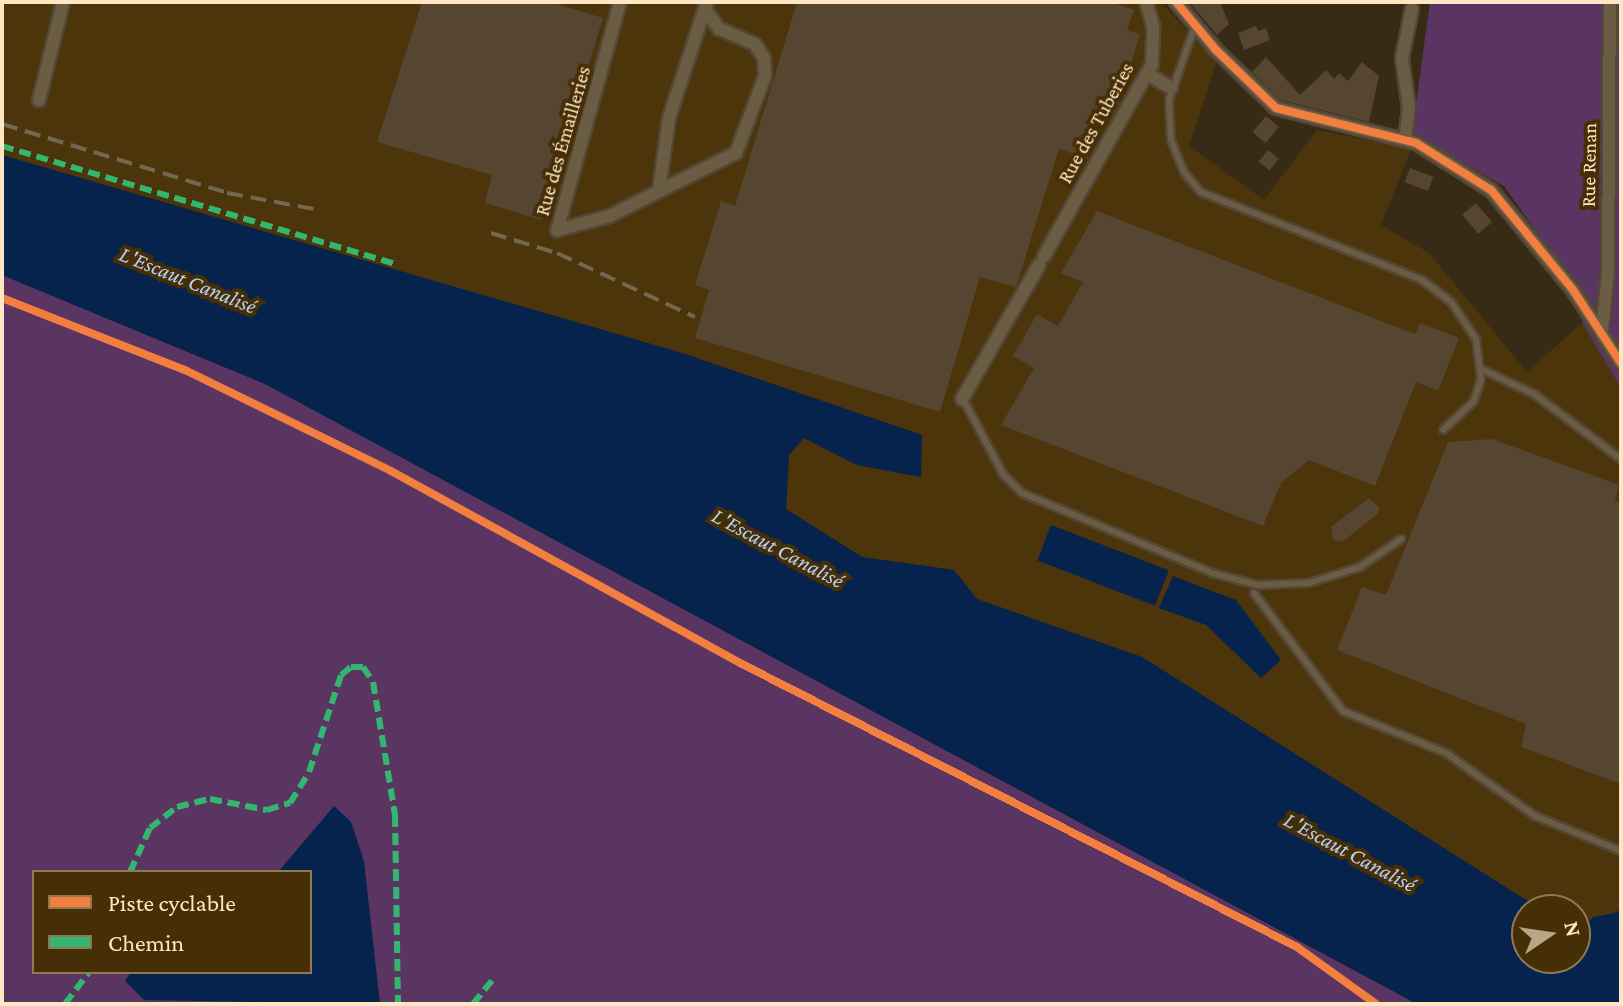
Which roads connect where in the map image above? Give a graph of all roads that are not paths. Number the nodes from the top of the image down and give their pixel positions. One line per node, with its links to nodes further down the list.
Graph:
1 (63, 2): 11 (street)
2 (620, 2): 13 (street, Rue des Émailleries)
3 (1146, 2): 9 (street, Rue des Tuberies)
4 (1176, 2): 8 (street)
5 (1610, 2): 14 (street, Rue Renan)
6 (706, 5): 13 (street); 13 (street)
7 (1412, 9): 12 (street)
8 (1195, 26): 10 (lane); 12 (street)
9 (1147, 74): 10 (street); 17 (street, Rue des Tuberies)
10 (1171, 88): 16 (lane)
11 (39, 100)
12 (1405, 140): 14 (street)
13 (659, 191)
14 (1602, 329): 15 (street)
15 (1621, 363)
16 (1481, 369): 18 (lane); 19 (lane)
17 (962, 399): 20 (lane)
18 (1443, 430)
19 (1621, 459)
20 (1401, 539)
21 (1254, 593): 22 (lane)
22 (1621, 851)

